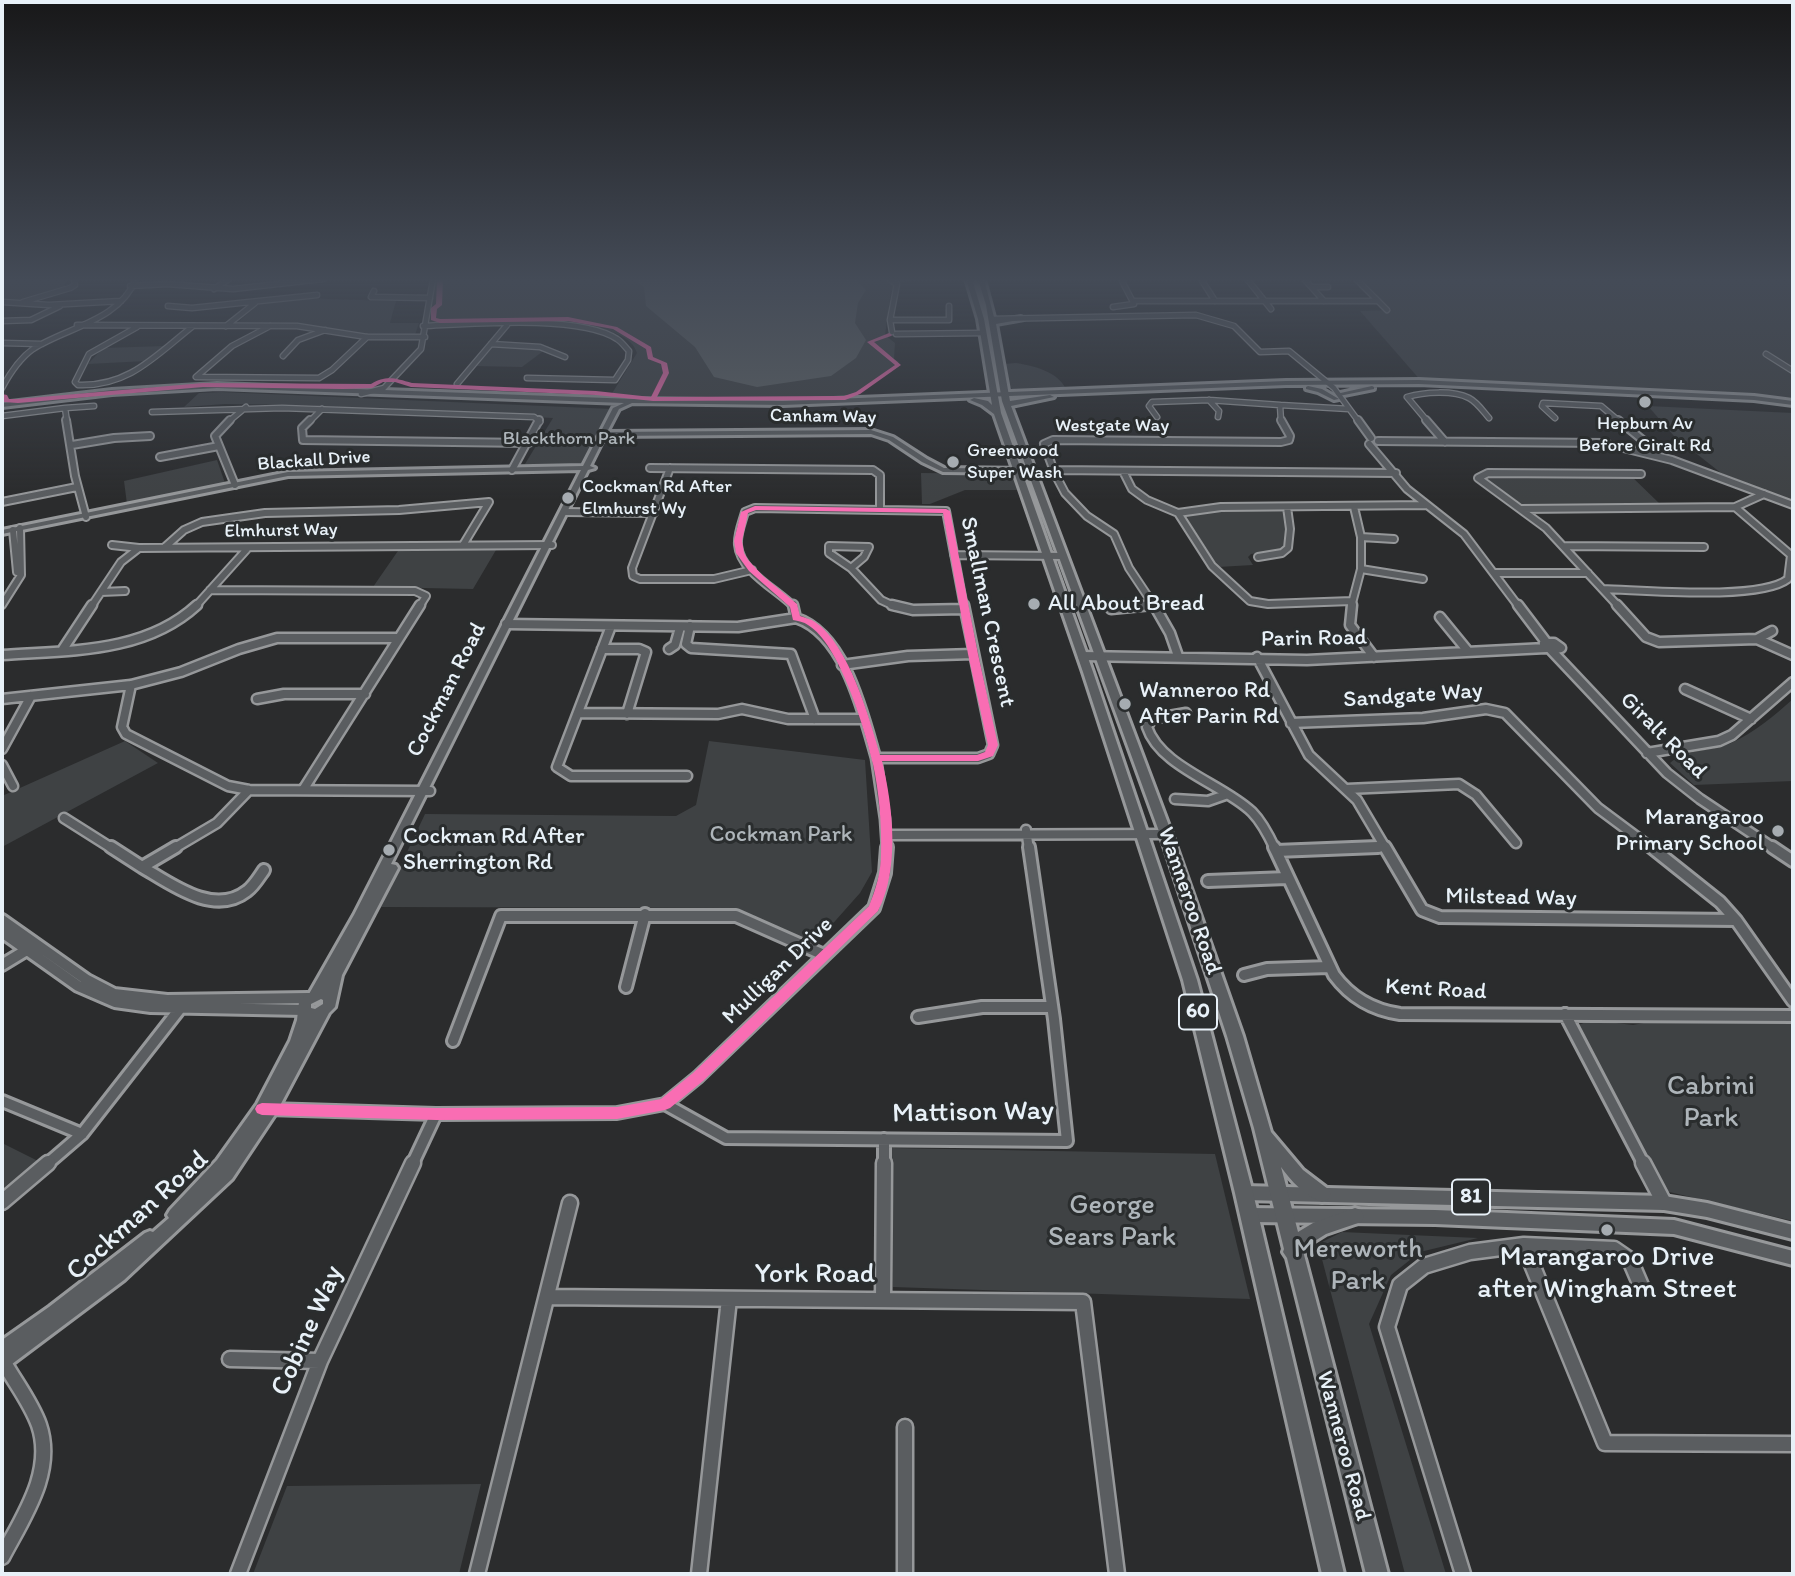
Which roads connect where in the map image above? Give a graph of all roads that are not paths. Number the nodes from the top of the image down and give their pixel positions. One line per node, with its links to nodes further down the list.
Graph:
1 (27, 353): 22 (street)
2 (30, 353): 25 (street)
3 (92, 353): 4 (street)
4 (162, 353)
5 (224, 353): 7 (street)
6 (287, 353): 16 (street)
7 (348, 353)
8 (418, 353): 26 (street)
9 (484, 353): 24 (street)
10 (559, 353): 17 (street)
11 (628, 353): 21 (street)
12 (986, 353): 19 (highway, Wanneroo Road / 60)
13 (997, 353): 18 (highway, Wanneroo Road / 60)
14 (1293, 353): 23 (street, Giralt Road)
15 (1766, 354): 20 (street)
16 (284, 356)
17 (565, 357)
18 (998, 360): 19 (highway); 33 (highway, Wanneroo Road / 60)
19 (988, 369): 31 (highway, Wanneroo Road / 60)
20 (1793, 371)
21 (527, 378)
22 (2, 379)
23 (1324, 381): 27 (main road); 28 (main road); 30 (main road); 35 (street, Giralt Road); 42 (main road)
24 (457, 384)
25 (2, 388)
26 (380, 388): 29 (street); 32 (street); 39 (main road); 40 (main road)
27 (1308, 388): 34 (main road); 35 (main road)
28 (1375, 388): 35 (main road); 42 (main road)
29 (360, 394): 32 (main road); 40 (main road)
30 (1018, 394): 33 (highway)
31 (993, 395): 33 (main road); 36 (highway); 50 (highway, Wanneroo Road / 60)
32 (391, 396): 39 (main road)
33 (1005, 396): 34 (highway); 70 (highway, Wanneroo Road / 60)
34 (1050, 397)
35 (1337, 397): 47 (street, Giralt Road)
36 (972, 398): 38 (main road); 46 (main road); 50 (highway)
37 (1209, 400): 41 (street); 52 (street); 53 (street)
38 (635, 401): 39 (main road); 46 (main road)
39 (606, 402): 46 (main road); 56 (main road)
40 (3, 404)
41 (1280, 405): 47 (street); 71 (street, Westgate Way)
42 (1793, 405)
43 (94, 406): 45 (street)
44 (246, 407): 48 (street); 49 (street); 62 (street)
45 (65, 408): 51 (street); 61 (street)
46 (619, 409): 56 (main road, Cockman Road)
47 (1346, 409): 58 (street, Giralt Road)
48 (322, 410): 60 (street); 60 (street)
49 (152, 412)
50 (997, 413): 69 (highway, Wanneroo Road / 60)
51 (2, 416)
52 (1157, 417)
53 (1217, 417)
54 (1489, 418): 59 (street)
55 (1555, 418): 63 (street)
56 (607, 431): 68 (main road, Cockman Road); 69 (main road, Canham Way)
57 (150, 436): 61 (street)
58 (1373, 441): 59 (street); 73 (street, Giralt Road)
59 (1445, 442): 63 (street)
60 (529, 443): 67 (street)
61 (72, 445): 76 (street)
62 (219, 446): 64 (street); 75 (street)
63 (1639, 449): 77 (street)
64 (160, 457)
65 (650, 468): 66 (street)
66 (670, 468): 85 (street); 88 (street)
67 (513, 469): 68 (main road, Blackall Drive); 75 (main road, Blackall Drive)
68 (588, 469): 87 (main road, Cockman Road)
69 (1017, 470): 70 (main road, Canham Way); 104 (highway, Wanneroo Road / 60)
70 (1032, 470): 105 (highway, Wanneroo Road / 60)
71 (1053, 470): 72 (street); 120 (street, Westgate Way)
72 (1123, 471): 73 (street); 89 (street)
73 (1394, 473): 79 (street, Giralt Road)
74 (1641, 474): 86 (street)
75 (235, 484): 90 (main road, Blackall Drive)
76 (78, 487): 78 (street); 90 (street)
77 (1765, 494): 80 (street); 83 (street)
78 (2, 502)
79 (1430, 505): 82 (street); 110 (street, Giralt Road)
80 (1793, 505)
81 (1287, 507): 82 (street); 89 (street); 106 (street)
82 (1354, 507): 93 (street)
83 (1735, 507): 86 (street); 113 (street)
84 (755, 508): 85 (street, Smallman Crescent); 109 (street, Mulligan Drive)
85 (880, 508): 103 (street, Smallman Crescent)
86 (1521, 509): 98 (street)
87 (567, 512): 88 (street); 97 (main road, Cockman Road)
88 (654, 513): 109 (street)
89 (1178, 513): 118 (street)
90 (86, 516): 91 (main road, Blackall Drive)
91 (16, 530): 92 (main road, Blackall Drive); 117 (street); 119 (street)
92 (2, 533)
93 (1361, 537): 94 (street); 108 (street)
94 (1394, 539)
95 (113, 545): 101 (street, Elmhurst Way)
96 (463, 545): 97 (street, Elmhurst Way); 99 (street); 102 (street, Elmhurst Way)
97 (550, 545): 125 (main road, Cockman Road)
98 (1563, 546): 100 (street); 111 (street)
99 (165, 547): 101 (street, Elmhurst Way); 102 (street, Elmhurst Way)
100 (1704, 547)
101 (139, 548): 116 (street)
102 (247, 549): 115 (street)
103 (954, 555): 104 (street); 122 (street, Smallman Crescent)
104 (1048, 556): 105 (street); 137 (highway, Wanneroo Road / 60)
105 (1063, 556): 138 (highway, Wanneroo Road / 60)
106 (1258, 558)
107 (851, 568): 107 (street); 122 (street)
108 (1361, 569): 112 (street); 118 (street)
109 (752, 570): 124 (street, Mulligan Drive)
110 (1497, 573): 111 (street); 132 (street, Giralt Road)
111 (1588, 573): 113 (street)
112 (1423, 579)
113 (1603, 589): 131 (street)
114 (125, 590): 116 (street)
115 (210, 590): 130 (street); 134 (street)
116 (101, 592): 134 (street)
117 (2, 598)
118 (1352, 601): 143 (street)
119 (2, 605)
120 (1156, 605): 121 (street); 141 (street, Westgate Way)
121 (1111, 609)
122 (964, 610): 139 (street, Smallman Crescent)
123 (1440, 617): 133 (street)
124 (796, 618): 127 (street); 145 (street, Mulligan Drive)
125 (509, 624): 126 (street); 169 (main road, Cockman Road)
126 (611, 626): 127 (street); 135 (street)
127 (690, 626): 156 (street)
128 (679, 631): 136 (street)
129 (1772, 631): 131 (street)
130 (399, 638): 147 (street); 149 (street)
131 (1757, 639): 142 (street)
132 (1550, 646): 133 (street, Parin Road); 161 (street, Giralt Road)
133 (1466, 648): 143 (street, Parin Road)
134 (63, 649): 140 (street)
135 (602, 649): 153 (street); 155 (street)
136 (669, 649)
137 (1081, 653): 138 (street, Parin Road); 176 (highway, Wanneroo Road / 60)
138 (1099, 653): 141 (street, Parin Road); 173 (highway, Wanneroo Road / 60)
139 (972, 654): 145 (street); 162 (street, Smallman Crescent)
140 (2, 655)
141 (1177, 655): 144 (street, Parin Road)
142 (1793, 655)
143 (1373, 656): 144 (street, Parin Road)
144 (1258, 659): 159 (street, Milstead Way)
145 (842, 665): 157 (street, Mulligan Drive)
146 (1793, 682): 158 (street)
147 (131, 685): 150 (street); 167 (street)
148 (1685, 689): 158 (street)
149 (365, 694): 152 (street); 168 (street)
150 (31, 696): 151 (street); 160 (street)
151 (2, 699)
152 (257, 699)
153 (578, 713): 155 (street); 164 (street)
154 (1186, 713): 170 (street, Kent Road)
155 (627, 714): 156 (street)
156 (815, 719): 157 (street)
157 (864, 719): 162 (street, Mulligan Drive)
158 (1751, 719): 161 (street)
159 (1291, 723): 166 (street, Milstead Way); 188 (street, Sandgate Way)
160 (2, 750)
161 (1650, 753): 180 (street, Giralt Road); 181 (street, Giralt Road)
162 (876, 758): 174 (street, Mulligan Drive)
163 (2, 765): 165 (street)
164 (687, 776)
165 (13, 786)
166 (1347, 789): 177 (street); 178 (street, Milstead Way)
167 (249, 790): 168 (street); 182 (street)
168 (303, 790): 169 (street)
169 (426, 790): 196 (main road, Cockman Road); 199 (main road, Cockman Road)
170 (1225, 794): 171 (street); 179 (street, Kent Road)
171 (1175, 799)
172 (64, 818): 182 (street)
173 (1165, 831): 176 (street); 210 (highway, Wanneroo Road / 60)
174 (887, 832): 175 (street); 191 (street, Mulligan Drive)
175 (1026, 832): 176 (street); 200 (street, Mattison Way)
176 (1141, 832): 213 (highway, Wanneroo Road / 60)
177 (1516, 843)
178 (1384, 847): 179 (street); 188 (street, Milstead Way)
179 (1276, 851): 184 (street, Kent Road)
180 (1793, 855)
181 (1793, 862)
182 (142, 867): 183 (street)
183 (264, 870)
184 (1287, 878): 185 (street); 193 (street, Kent Road)
185 (1208, 881)
186 (645, 914): 191 (street); 195 (street); 205 (street)
187 (2, 920): 190 (street)
188 (1736, 920): 197 (street, Sandgate Way)
189 (2, 932): 190 (street)
190 (31, 948): 192 (street); 198 (street)
191 (824, 955): 207 (street, Mulligan Drive)
192 (2, 965)
193 (1329, 967): 194 (street); 202 (street, Kent Road)
194 (1244, 975)
195 (626, 987)
196 (330, 997): 199 (main road); 201 (main road, Cockman Road)
197 (1793, 1001)
198 (183, 1004): 199 (street); 211 (street)
199 (308, 1004): 201 (main road); 208 (main road, Cockman Road)
200 (1052, 1007): 204 (street); 212 (street, Mattison Way)
201 (323, 1012): 208 (main road, Cockman Road)
202 (1565, 1014): 203 (street, Kent Road); 218 (street)
203 (1793, 1016)
204 (918, 1017)
205 (453, 1041)
206 (2, 1101): 211 (street)
207 (665, 1104): 209 (street, Mulligan Drive); 212 (street, Mattison Way)
208 (267, 1109): 209 (street, Mulligan Drive); 230 (main road, Cockman Road); 232 (main road, Cockman Road)
209 (436, 1114): 233 (street, Cobine Way)
210 (1262, 1128): 214 (highway, Wanneroo Road / 60); 215 (highway)
211 (82, 1134): 216 (street)
212 (884, 1139): 229 (street)
213 (1244, 1193): 214 (main road, 81); 219 (highway, Wanneroo Road / 60)
214 (1277, 1193): 215 (main road, 81); 220 (highway, Wanneroo Road / 60)
215 (1322, 1194): 218 (main road, 81)
216 (2, 1202)
217 (570, 1203): 227 (street)
218 (1664, 1203): 222 (main road, 81)
219 (1249, 1215): 220 (main road, 81); 242 (highway, Wanneroo Road / 60)
220 (1283, 1216): 221 (main road, 81); 224 (highway, Wanneroo Road / 60)
221 (1355, 1216): 224 (highway); 225 (main road, 81)
222 (1793, 1232)
223 (1524, 1245): 226 (street); 235 (street); 244 (street)
224 (1292, 1252): 243 (highway, Wanneroo Road / 60)
225 (1793, 1258)
226 (1642, 1288)
227 (548, 1297): 228 (street, York Road); 238 (street)
228 (729, 1299): 229 (street, York Road); 239 (street)
229 (883, 1300): 241 (street, York Road)
230 (2, 1350)
231 (230, 1359): 233 (street)
232 (2, 1360): 236 (street)
233 (320, 1361): 237 (street, Cobine Way)
234 (905, 1427): 240 (street)
235 (1793, 1444)
236 (2, 1557)
237 (238, 1574)
238 (477, 1574)
239 (699, 1574)
240 (905, 1574)
241 (1116, 1574)
242 (1333, 1574)
243 (1377, 1574)
244 (1463, 1574)

